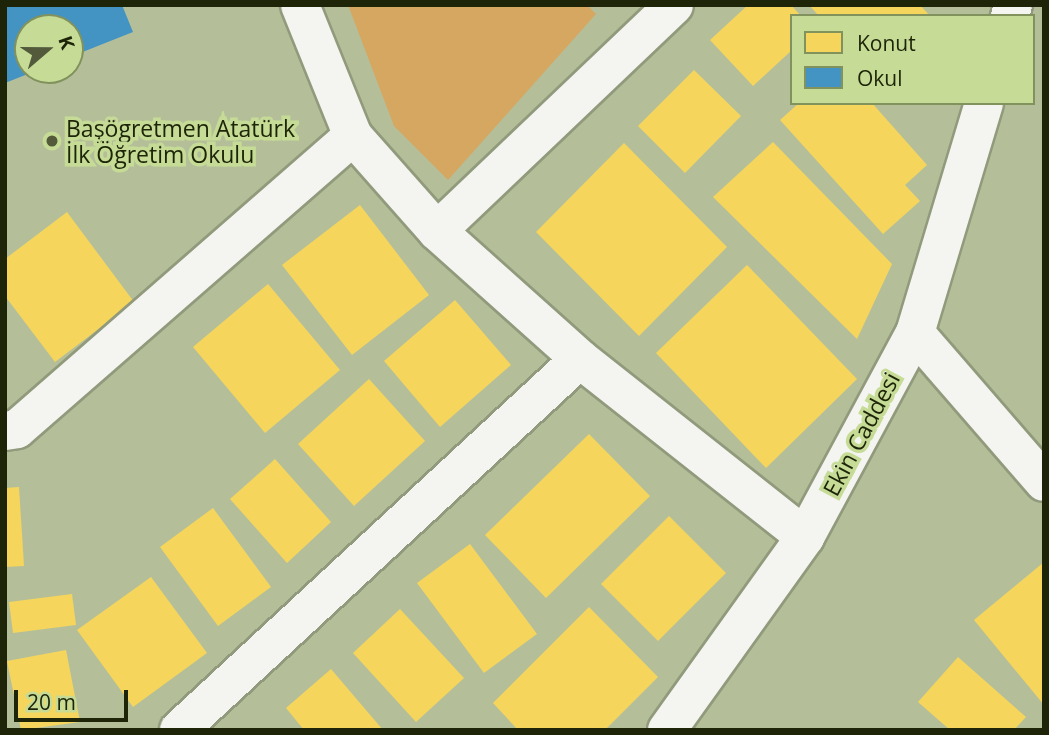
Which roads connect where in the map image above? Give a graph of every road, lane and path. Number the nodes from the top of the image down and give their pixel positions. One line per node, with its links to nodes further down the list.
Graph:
1 (300, 5): 4 (street)
2 (674, 5): 5 (street)
3 (983, 105): 6 (street, Ekin Caddesi)
4 (353, 136): 5 (street); 8 (street)
5 (437, 230): 7 (street)
6 (915, 333): 9 (street); 10 (street, Ekin Caddesi)
7 (580, 359): 10 (street); 11 (street)
8 (9, 421)
9 (1044, 482)
10 (805, 537): 12 (street, Ekin Caddesi)
11 (179, 730)
12 (667, 730)

